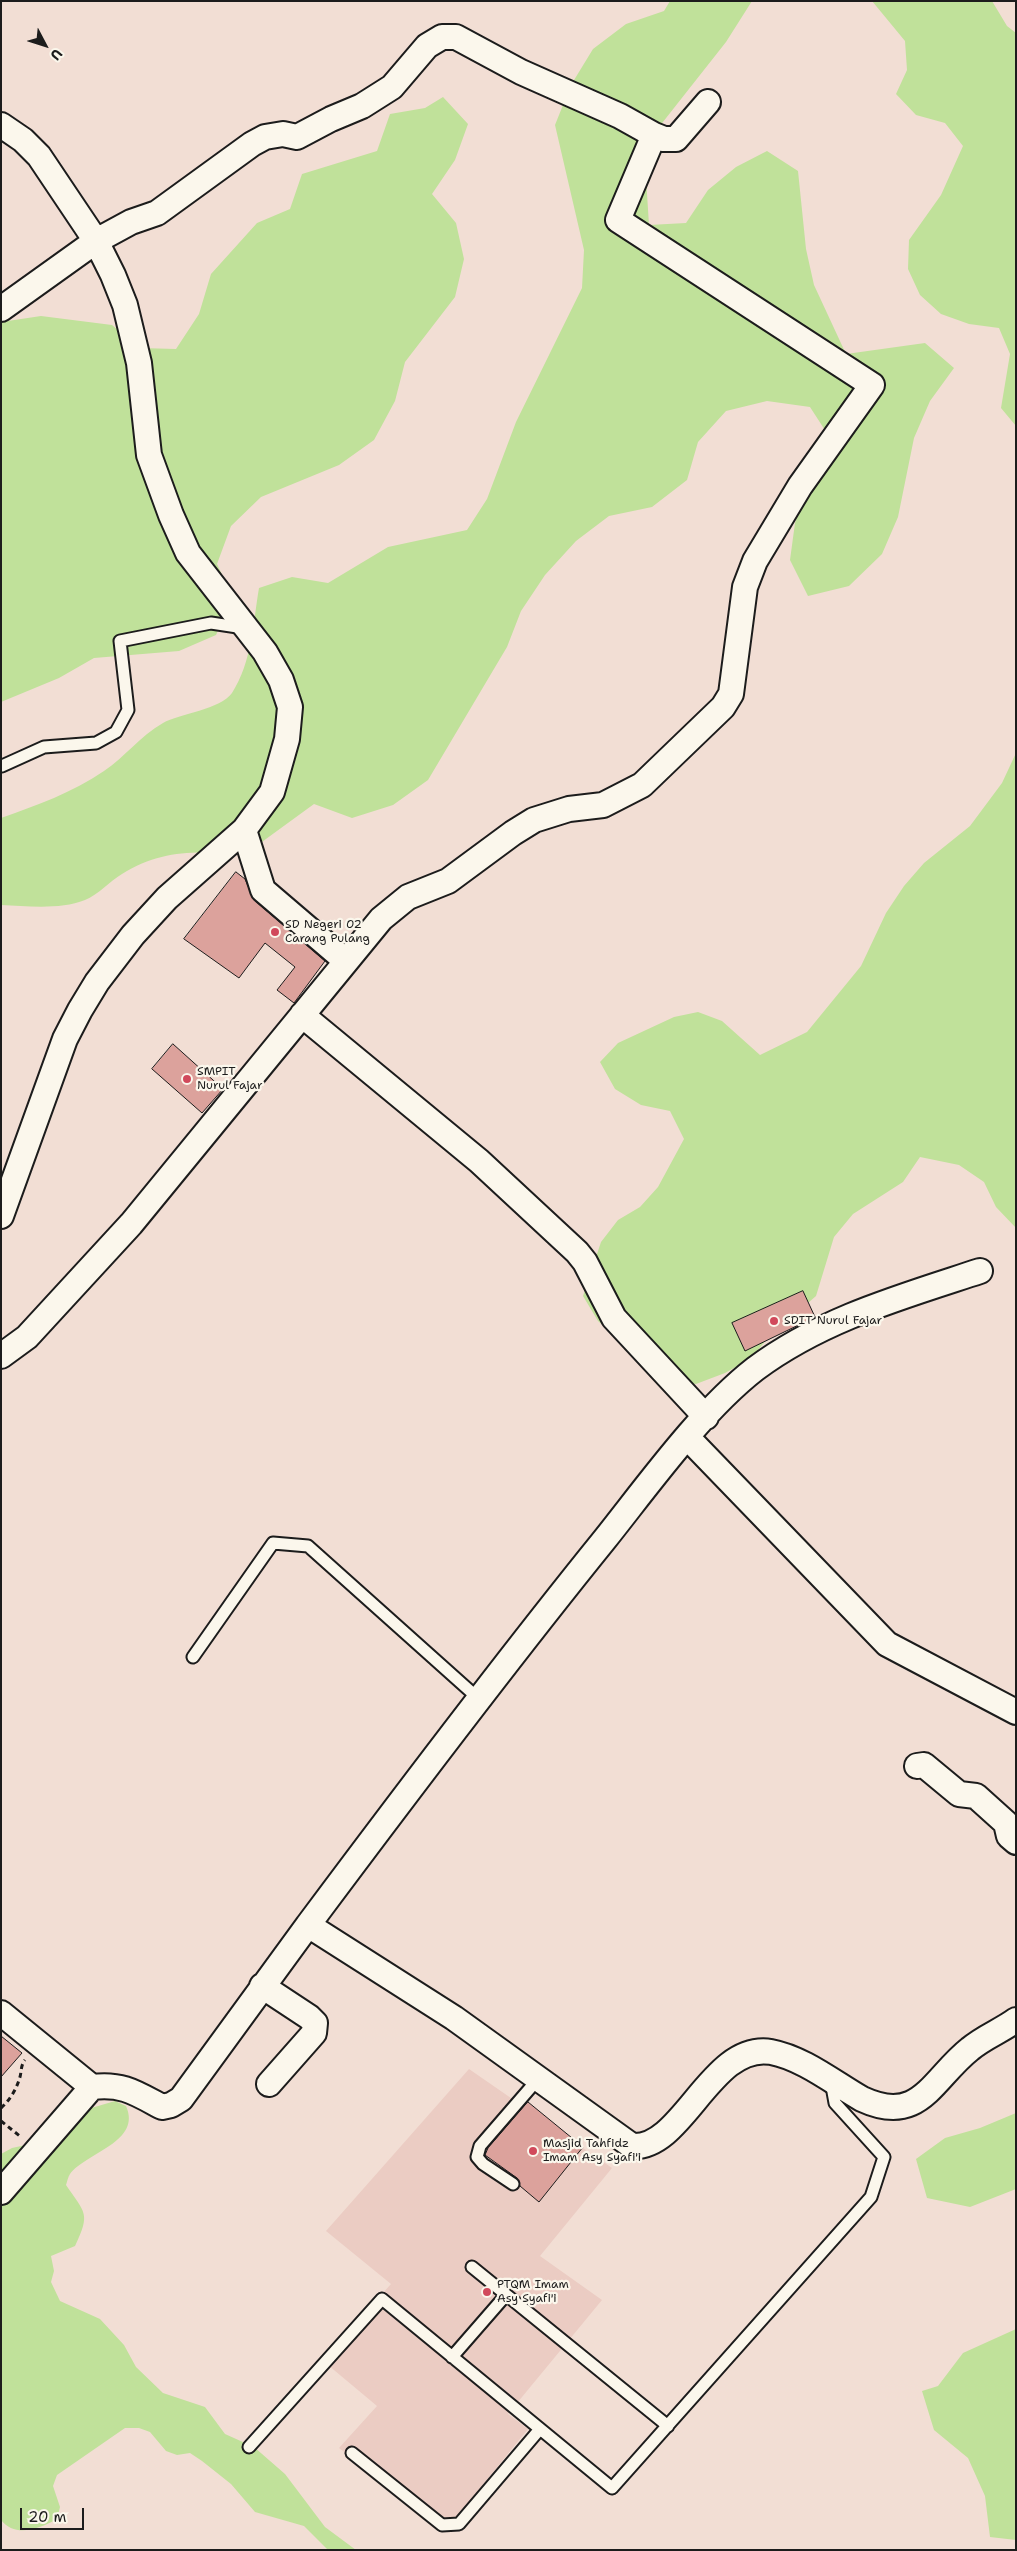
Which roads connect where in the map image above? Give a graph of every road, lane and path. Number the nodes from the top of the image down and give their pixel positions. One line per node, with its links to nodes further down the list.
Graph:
1 (708, 102): 3 (street)
2 (1, 125): 4 (street)
3 (654, 135): 4 (street); 9 (street)
4 (96, 241): 5 (street); 6 (street)
5 (1, 309)
6 (245, 628): 7 (lane); 8 (street)
7 (2, 766)
8 (244, 830): 9 (street); 11 (street)
9 (346, 961): 10 (street)
10 (302, 1015): 13 (street); 14 (street)
11 (2, 1208)
12 (980, 1272): 14 (street)
13 (1, 1356)
14 (706, 1417): 15 (street)
15 (688, 1438): 17 (street); 18 (street)
16 (193, 1657): 17 (lane)
17 (479, 1699): 21 (street)
18 (1016, 1712)
19 (917, 1766): 20 (street)
20 (1016, 1842)
21 (308, 1925): 22 (street); 26 (street)
22 (262, 1986): 28 (street); 29 (street)
23 (1, 2013): 25 (street)
24 (1016, 2020): 27 (street)
25 (38, 2044): 29 (street); 30 (path)
26 (538, 2079): 27 (street); 31 (lane)
27 (831, 2081): 36 (lane)
28 (269, 2084)
29 (92, 2087): 32 (street)
30 (1, 2108)
31 (513, 2184)
32 (1, 2192)
33 (472, 2267): 34 (lane)
34 (506, 2295): 35 (lane); 36 (lane)
35 (452, 2357): 37 (lane); 38 (lane)
36 (668, 2426): 37 (lane)
37 (540, 2429): 39 (lane)
38 (249, 2446)
39 (352, 2452)

